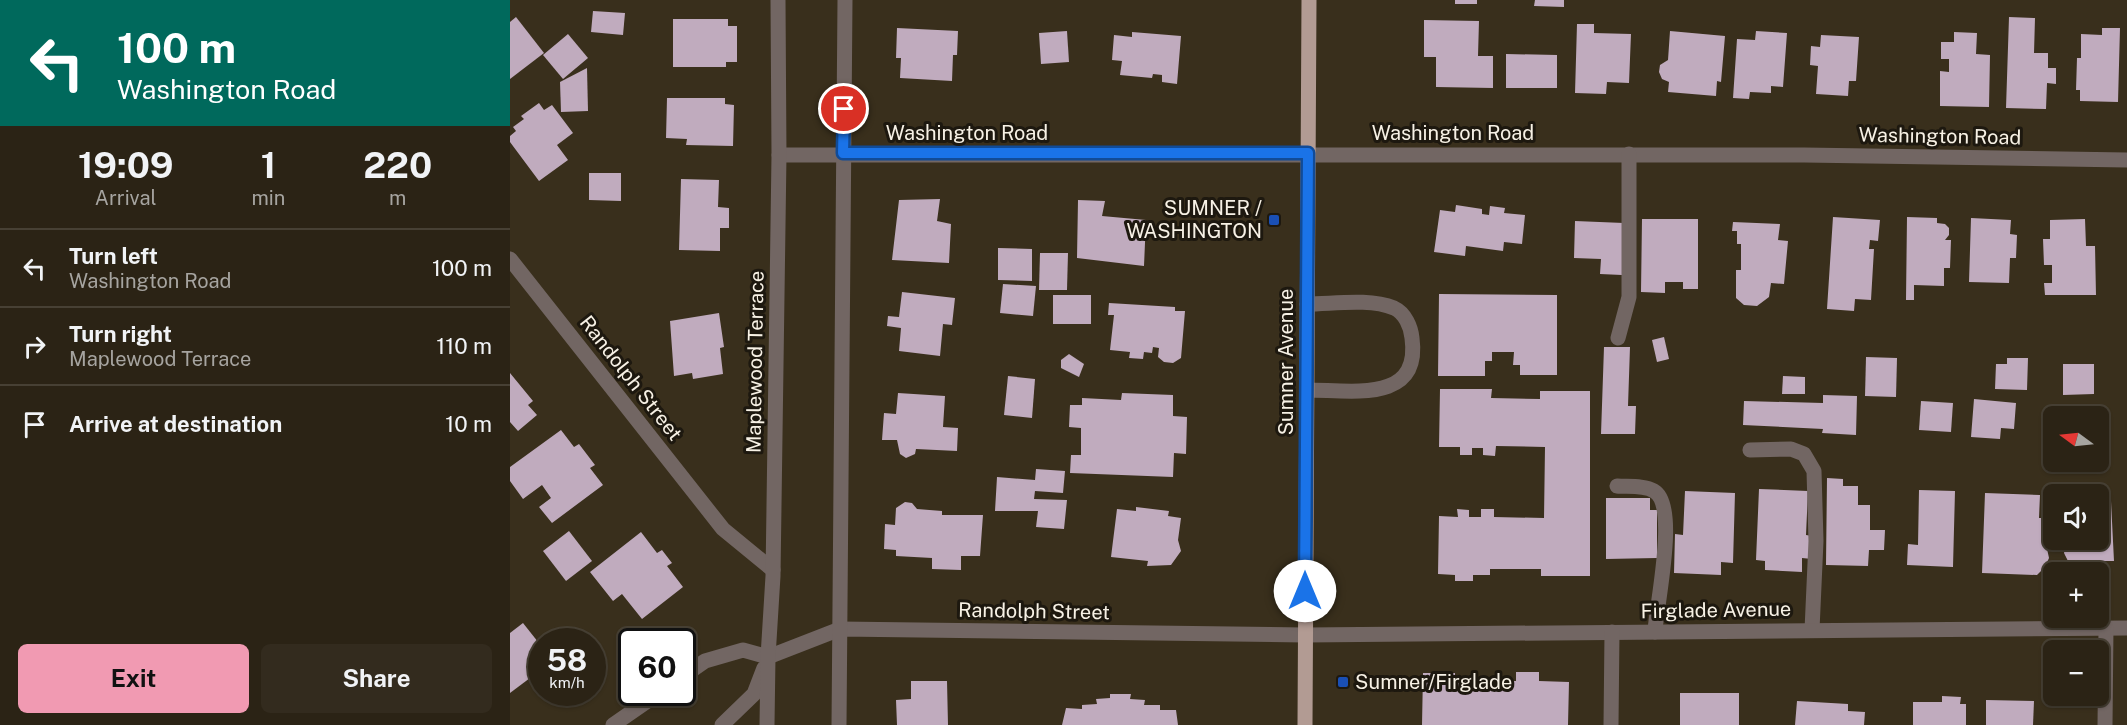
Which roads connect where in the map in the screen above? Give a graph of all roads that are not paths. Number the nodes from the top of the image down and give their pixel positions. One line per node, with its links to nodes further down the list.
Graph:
1 (778, 0): 7 (street, Maplewood Terrace)
2 (845, 0): 4 (street)
3 (1309, 0): 5 (main road, Sumner Avenue)
4 (843, 153): 5 (street, Washington Road); 7 (street, Washington Road); 19 (street)
5 (1308, 153): 6 (street, Washington Road); 10 (main road, Sumner Avenue)
6 (1629, 154): 8 (street, Washington Road); 11 (street)
7 (779, 155): 15 (street, Maplewood Terrace)
8 (2127, 160)
9 (510, 259): 15 (street, Randolph Street)
10 (1307, 304): 12 (main road, Sumner Avenue); 12 (street)
11 (1618, 338)
12 (1307, 390): 23 (main road, Sumner Avenue)
13 (1750, 450): 20 (street)
14 (1617, 486): 22 (street)
15 (773, 570): 24 (street, Maplewood Terrace)
16 (2106, 628): 20 (street, Firglade Avenue); 33 (street)
17 (2109, 628): 18 (street, Firglade Avenue)
18 (2127, 628)
19 (840, 629): 23 (street, Randolph Street); 24 (street, Randolph Street); 30 (street)
20 (1812, 630): 22 (street, Firglade Avenue)
21 (1612, 632): 22 (street, Firglade Avenue); 23 (street, Firglade Avenue); 32 (street)
22 (1654, 632)
23 (1305, 635): 31 (main road, Sumner Avenue)
24 (768, 657): 25 (street); 28 (street); 29 (street, Maplewood Terrace)
25 (696, 667)
26 (640, 706): 27 (street)
27 (613, 725)
28 (722, 725)
29 (767, 725)
30 (839, 725)
31 (1305, 725)
32 (1611, 725)
33 (2105, 725)

